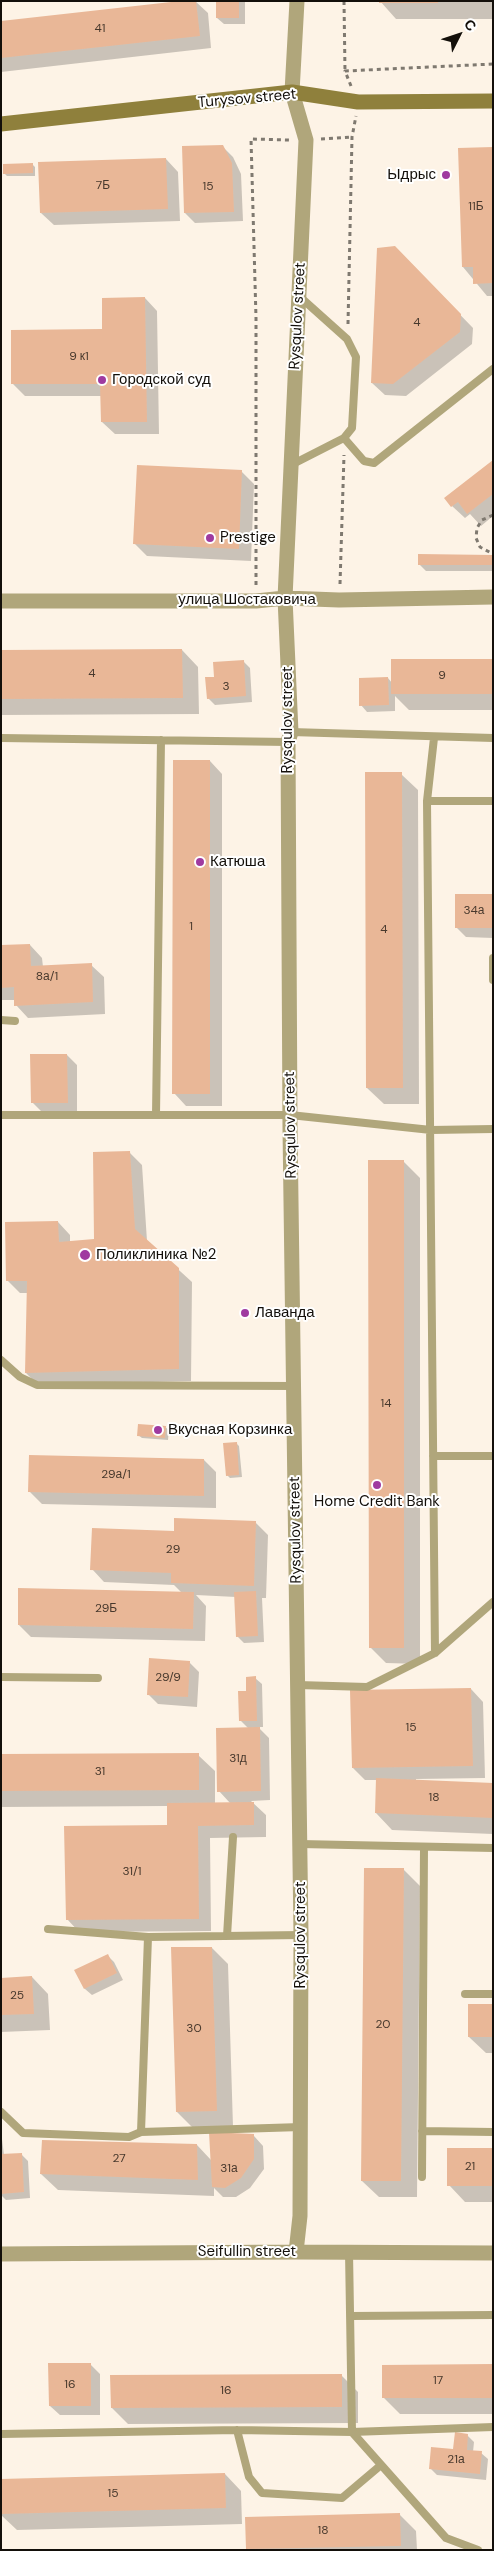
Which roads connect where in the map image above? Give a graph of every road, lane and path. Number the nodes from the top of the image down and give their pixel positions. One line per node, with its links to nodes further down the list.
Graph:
1 (297, 1): 4 (street, Rysqulov street)
2 (344, 1): 3 (path)
3 (344, 71)
4 (292, 92): 5 (main road, Turysov street); 6 (main road, Turysov street); 8 (street, Rysqulov street)
5 (493, 100)
6 (1, 124)
7 (352, 137): 8 (path)
8 (306, 140): 9 (street, Rysqulov street); 17 (path)
9 (299, 295): 11 (lane); 12 (street, Rysqulov street)
10 (493, 369): 11 (lane)
11 (344, 438): 12 (lane)
12 (291, 465): 16 (street, Rysqulov street)
13 (493, 515): 14 (path)
14 (493, 554)
15 (493, 597): 16 (street, улица Шостаковича)
16 (285, 598): 17 (street, улица Шостаковича); 19 (street, Rysqulov street)
17 (256, 600): 18 (street, улица Шостаковича)
18 (1, 601)
19 (290, 737): 21 (lane); 23 (lane); 32 (street, Rysqulov street)
20 (1, 738): 23 (lane)
21 (434, 738): 22 (lane); 24 (lane)
22 (493, 738)
23 (161, 740): 31 (lane)
24 (427, 801): 25 (lane); 34 (lane)
25 (493, 801)
26 (493, 958): 27 (lane)
27 (493, 980)
28 (1, 1020): 29 (lane)
29 (15, 1021)
30 (1, 1115): 31 (lane)
31 (156, 1115): 32 (lane)
32 (290, 1115): 34 (lane); 36 (street, Rysqulov street)
33 (493, 1129): 34 (lane)
34 (431, 1130): 37 (lane)
35 (1, 1360): 36 (lane)
36 (294, 1386): 43 (street, Rysqulov street)
37 (433, 1456): 38 (lane); 40 (lane)
38 (493, 1456)
39 (493, 1602): 40 (lane)
40 (435, 1654): 43 (lane)
41 (1, 1677): 42 (lane)
42 (98, 1678)
43 (298, 1685): 45 (street, Rysqulov street)
44 (233, 1837): 50 (lane)
45 (300, 1844): 46 (lane); 49 (street, Rysqulov street)
46 (424, 1847): 47 (lane); 56 (lane)
47 (493, 1848)
48 (48, 1929): 51 (lane)
49 (301, 1935): 50 (lane); 55 (street, Rysqulov street)
50 (227, 1936): 51 (lane)
51 (148, 1937): 57 (lane)
52 (465, 1994): 53 (lane)
53 (493, 1994)
54 (1, 2112): 57 (lane)
55 (301, 2128): 57 (lane); 60 (street, Rysqulov street)
56 (422, 2131): 58 (lane); 59 (lane)
57 (141, 2132)
58 (493, 2132)
59 (422, 2177)
60 (296, 2252): 61 (street, Seifullin street); 63 (street, Seifullin street)
61 (349, 2252): 62 (street, Seifullin street); 65 (lane)
62 (493, 2253)
63 (1, 2254)
64 (493, 2315): 65 (lane)
65 (350, 2316): 68 (lane)
66 (493, 2427): 68 (lane)
67 (237, 2430): 68 (lane); 69 (lane); 70 (lane)
68 (352, 2432): 70 (lane)
69 (1, 2434)
70 (381, 2465): 71 (lane)
71 (478, 2550)

